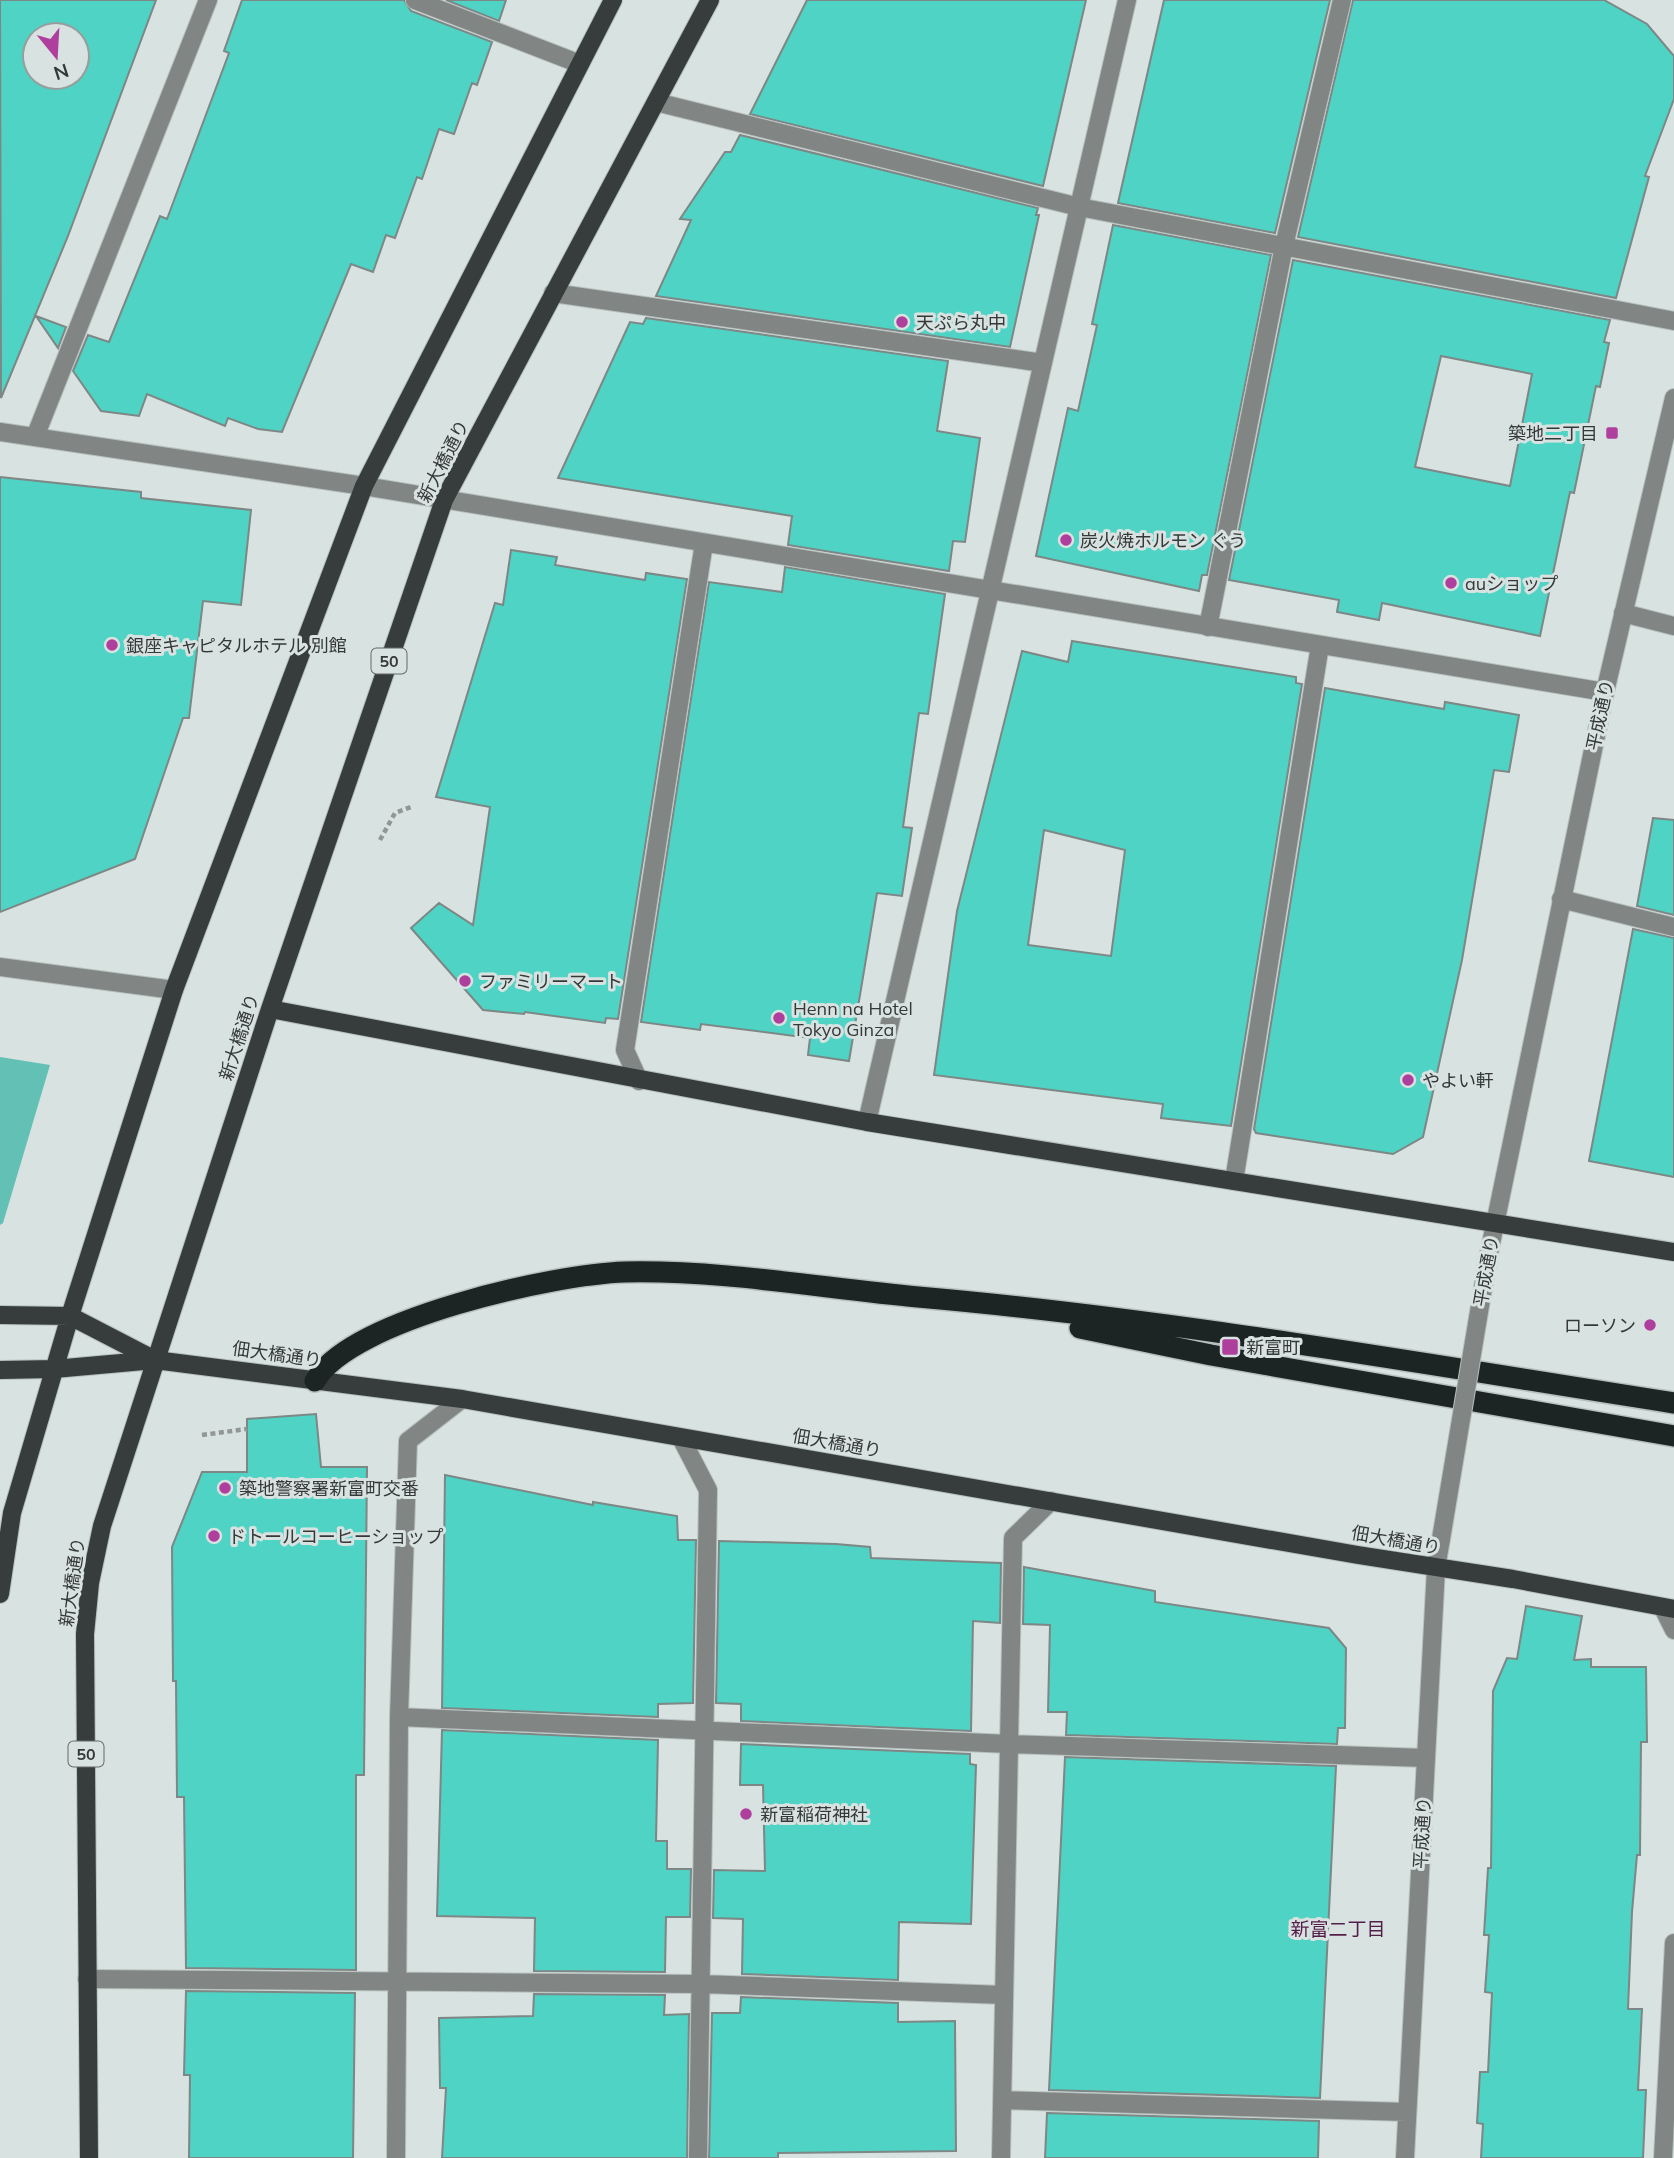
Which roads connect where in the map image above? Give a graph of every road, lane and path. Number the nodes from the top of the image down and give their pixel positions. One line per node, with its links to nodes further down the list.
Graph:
1 (208, 0): 16 (street)
2 (415, 0): 7 (street)
3 (613, 0): 7 (main road)
4 (710, 0): 8 (main road, 新大橋通り / 50)
5 (1126, 0): 9 (street)
6 (1342, 0): 10 (street)
7 (580, 64): 17 (main road)
8 (656, 102): 9 (street); 11 (main road, 新大橋通り / 50)
9 (1079, 206): 10 (street); 13 (street)
10 (1284, 246): 12 (street); 23 (street)
11 (553, 293): 13 (street); 18 (main road, 新大橋通り / 50)
12 (1674, 321)
13 (1043, 363): 20 (street)
14 (1674, 398): 21 (street, 平成通り)
15 (0, 432): 16 (street)
16 (35, 437): 17 (street)
17 (364, 486): 18 (street); 31 (main road)
18 (444, 500): 19 (street); 32 (main road, 新大橋通り / 50)
19 (704, 543): 20 (street); 33 (street)
20 (990, 591): 23 (street); 34 (street)
21 (1623, 613): 22 (street); 25 (street, 平成通り)
22 (1674, 626)
23 (1208, 627): 24 (street)
24 (1320, 645): 25 (street); 35 (street)
25 (1605, 692): 28 (street, 平成通り)
26 (411, 807): 27 (path)
27 (380, 840)
28 (1561, 899): 29 (street); 36 (street, 平成通り)
29 (1674, 927)
30 (0, 967): 31 (street)
31 (174, 990): 40 (main road)
32 (270, 1009): 33 (main road); 41 (main road, 新大橋通り / 50)
33 (639, 1081): 34 (main road)
34 (867, 1122): 35 (main road)
35 (1234, 1181): 36 (main road)
36 (1494, 1222): 37 (main road); 52 (street, 平成通り, bridge)
37 (1674, 1252)
38 (930, 1298): 44 (highway); 46 (highway); 49 (highway)
39 (0, 1315): 40 (main road, 佃大橋通り)
40 (70, 1316): 41 (main road, 佃大橋通り); 42 (main road)
41 (155, 1360): 42 (main road); 44 (main road, 佃大橋通り); 61 (main road, 新大橋通り / 50)
42 (54, 1369): 43 (main road); 53 (main road)
43 (0, 1370)
44 (315, 1381): 45 (main road, 佃大橋通り)
45 (462, 1399): 50 (main road, 佃大橋通り); 56 (street)
46 (1674, 1403)
47 (247, 1429): 48 (path)
48 (202, 1435)
49 (1674, 1436)
50 (681, 1438): 51 (main road, 佃大橋通り); 57 (street)
51 (1051, 1502): 52 (main road, 佃大橋通り); 58 (street)
52 (1436, 1568): 54 (main road, 佃大橋通り); 59 (street, 平成通り)
53 (0, 1594)
54 (1668, 1609): 55 (street)
55 (1674, 1630)
56 (399, 1717): 57 (street); 62 (street)
57 (706, 1730): 58 (street); 63 (street)
58 (1009, 1744): 59 (street); 64 (street)
59 (1426, 1758): 66 (street, 平成通り)
60 (1674, 1943): 72 (street)
61 (87, 1979): 62 (street); 67 (main road, 新大橋通り / 50)
62 (400, 1982): 63 (street); 68 (street)
63 (702, 1984): 64 (street); 69 (street)
64 (1004, 1995): 65 (street)
65 (1003, 2100): 66 (street); 70 (street)
66 (1407, 2112): 71 (street, 平成通り)
67 (89, 2158)
68 (396, 2158)
69 (698, 2158)
70 (1001, 2158)
71 (1405, 2158)
72 (1663, 2158)

